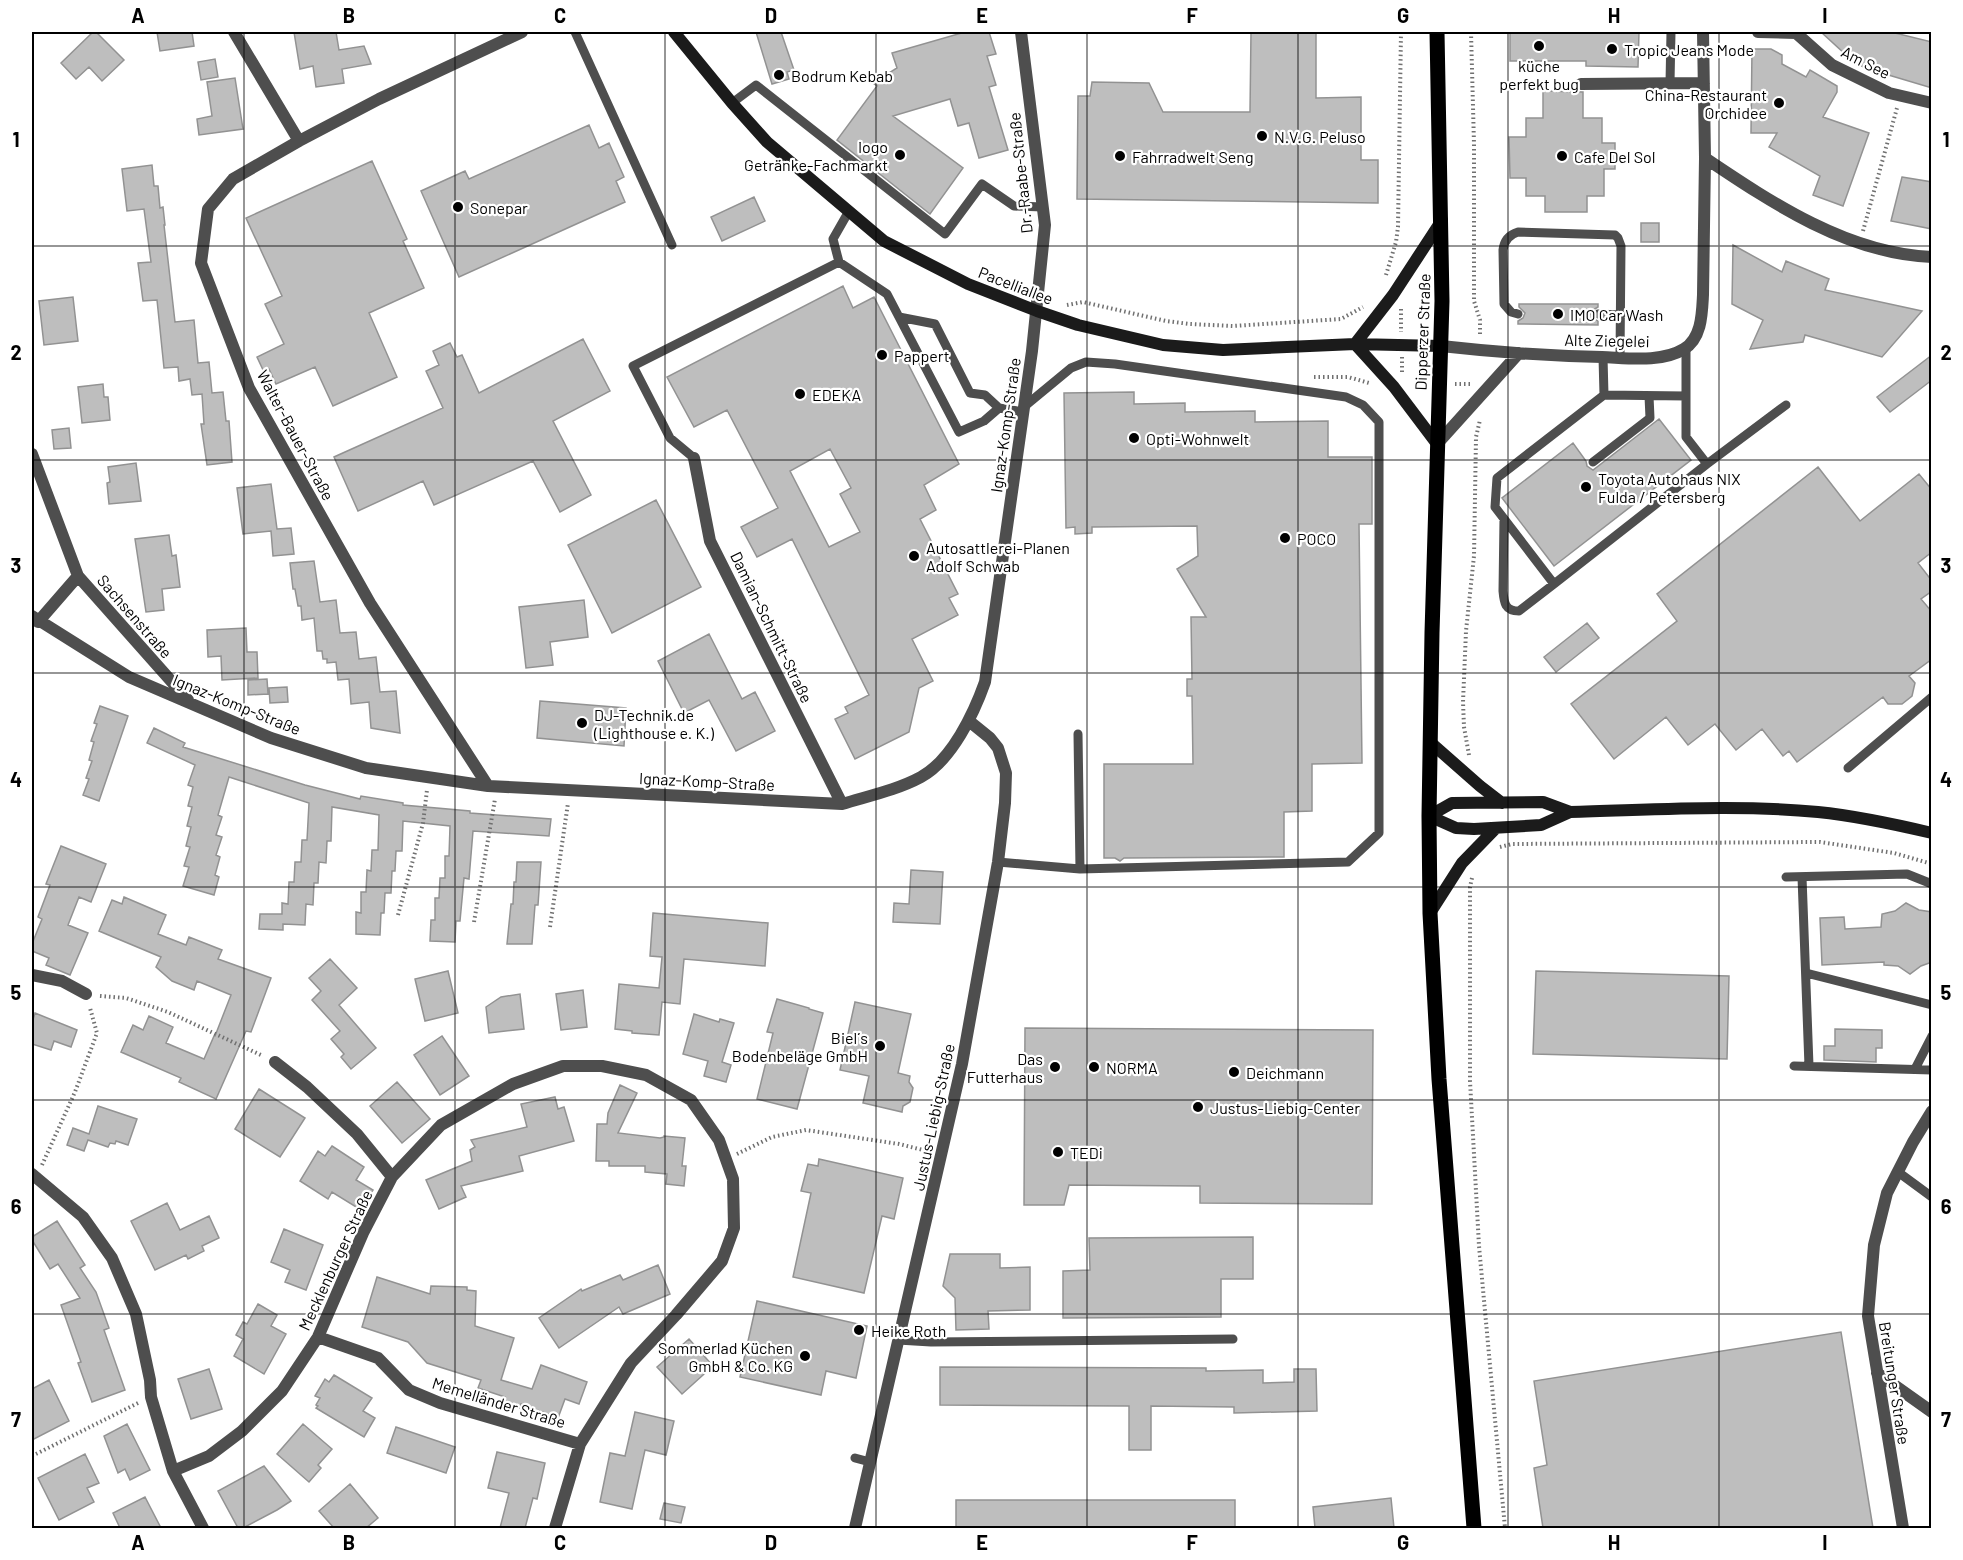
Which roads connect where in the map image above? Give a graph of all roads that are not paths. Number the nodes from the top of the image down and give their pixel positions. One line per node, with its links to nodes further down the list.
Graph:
1 (234, 32): 17 (street)
2 (490, 32): 11 (street)
3 (522, 32): 11 (street, Walter-Bauer-Straße)
4 (575, 32): 22 (lane)
5 (674, 32): 15 (main road, Pacelliallee)
6 (1021, 32): 19 (street, Dr.-Raabe-Straße)
7 (1437, 32): 21 (main road, Dipperzer Straße)
8 (1671, 32): 13 (lane)
9 (1703, 32): 12 (street)
10 (1758, 32): 16 (street, Am See)
11 (495, 44): 17 (street, Walter-Bauer-Straße)
12 (1704, 82): 13 (street); 18 (street)
13 (1670, 83): 14 (street)
14 (1581, 84)
15 (732, 103): 19 (lane); 20 (main road, Pacelliallee)
16 (1932, 103)
17 (299, 141): 57 (street, Walter-Bauer-Straße)
18 (1705, 158): 23 (street); 32 (street)
19 (1043, 207): 25 (street, Dr.-Raabe-Straße)
20 (849, 211): 24 (lane); 25 (main road, Pacelliallee)
21 (1442, 220): 30 (main road); 31 (main road, Dipperzer Straße)
22 (672, 244)
23 (1932, 257)
24 (839, 262): 29 (lane); 44 (lane)
25 (1037, 311): 30 (main road, Pacelliallee); 41 (street, Ignaz-Komp-Straße)
26 (1518, 314): 28 (lane)
27 (1598, 314): 28 (lane)
28 (1621, 315): 35 (lane)
29 (899, 317): 40 (lane); 40 (lane)
30 (1355, 344): 31 (main road, Pacelliallee); 42 (main road)
31 (1441, 346): 33 (street, Alte Ziegelei); 42 (main road, Dipperzer Straße)
32 (1686, 348): 35 (street, Alte Ziegelei); 38 (lane)
33 (1519, 353): 34 (street, Alte Ziegelei); 42 (street)
34 (1604, 357): 35 (street, Alte Ziegelei); 36 (lane)
35 (1620, 357)
36 (1604, 395): 37 (lane); 47 (lane)
37 (1649, 396): 38 (lane); 45 (lane)
38 (1686, 396): 46 (lane)
39 (1786, 405): 46 (lane)
40 (999, 408): 41 (lane)
41 (1024, 409): 53 (street, Ignaz-Komp-Straße); 65 (lane)
42 (1437, 444): 55 (main road, Dipperzer Straße)
43 (32, 454): 48 (street, Sachsenstraße)
44 (694, 458): 59 (street, Damian-Schmitt-Straße)
45 (1593, 462)
46 (1707, 464): 49 (lane)
47 (1504, 519): 49 (lane); 49 (lane)
48 (78, 576): 50 (street, Sachsenstraße); 52 (street, Sachsenstraße)
49 (1554, 584)
50 (35, 619): 52 (street, Ignaz-Komp-Straße)
51 (1932, 697): 56 (lane)
52 (191, 704): 57 (street, Ignaz-Komp-Straße)
53 (969, 721): 59 (street, Ignaz-Komp-Straße); 64 (street, Justus-Liebig-Straße)
54 (1078, 734): 65 (lane)
55 (1430, 742): 58 (main road); 61 (main road, Dipperzer Straße)
56 (1848, 768)
57 (493, 787): 59 (street, Ignaz-Komp-Straße)
58 (1502, 802): 60 (main road); 61 (main road)
59 (842, 804)
60 (1570, 812): 62 (main road); 63 (main road)
61 (1429, 816): 62 (main road); 69 (main road, Dipperzer Straße)
62 (1496, 828): 69 (main road)
63 (1929, 834)
64 (998, 862): 65 (lane); 87 (street, Justus-Liebig-Straße)
65 (1080, 869)
66 (1786, 877): 67 (lane)
67 (1802, 877): 68 (lane); 70 (lane)
68 (1932, 884)
69 (1430, 913): 97 (main road, Dipperzer Straße)
70 (1806, 973): 73 (lane); 77 (lane)
71 (32, 975): 72 (street)
72 (86, 994)
73 (1932, 1005)
74 (1932, 1036): 78 (lane)
75 (275, 1062): 83 (street, Mecklenburger Straße)
76 (1794, 1065): 77 (lane)
77 (1809, 1066): 78 (lane)
78 (1915, 1069): 79 (lane)
79 (1932, 1070)
80 (1932, 1111): 81 (street, Breitunger Straße)
81 (1898, 1172): 84 (lane); 88 (street, Breitunger Straße)
82 (34, 1175): 93 (street)
83 (392, 1178): 85 (street, Mecklenburger Straße); 90 (street, Mecklenburger Straße)
84 (1932, 1197)
85 (318, 1337): 90 (street, Memelländer Straße); 93 (street, Mecklenburger Straße)
86 (1233, 1339): 87 (lane)
87 (898, 1340): 92 (street, Justus-Liebig-Straße)
88 (1876, 1373): 89 (street); 98 (street, Breitunger Straße)
89 (1932, 1412)
90 (580, 1444): 95 (street, Mecklenburger Straße)
91 (855, 1458): 92 (lane)
92 (870, 1462): 96 (street, Justus-Liebig-Straße)
93 (173, 1471): 94 (street)
94 (203, 1528)
95 (555, 1528)
96 (855, 1528)
97 (1474, 1528)
98 (1903, 1528)

